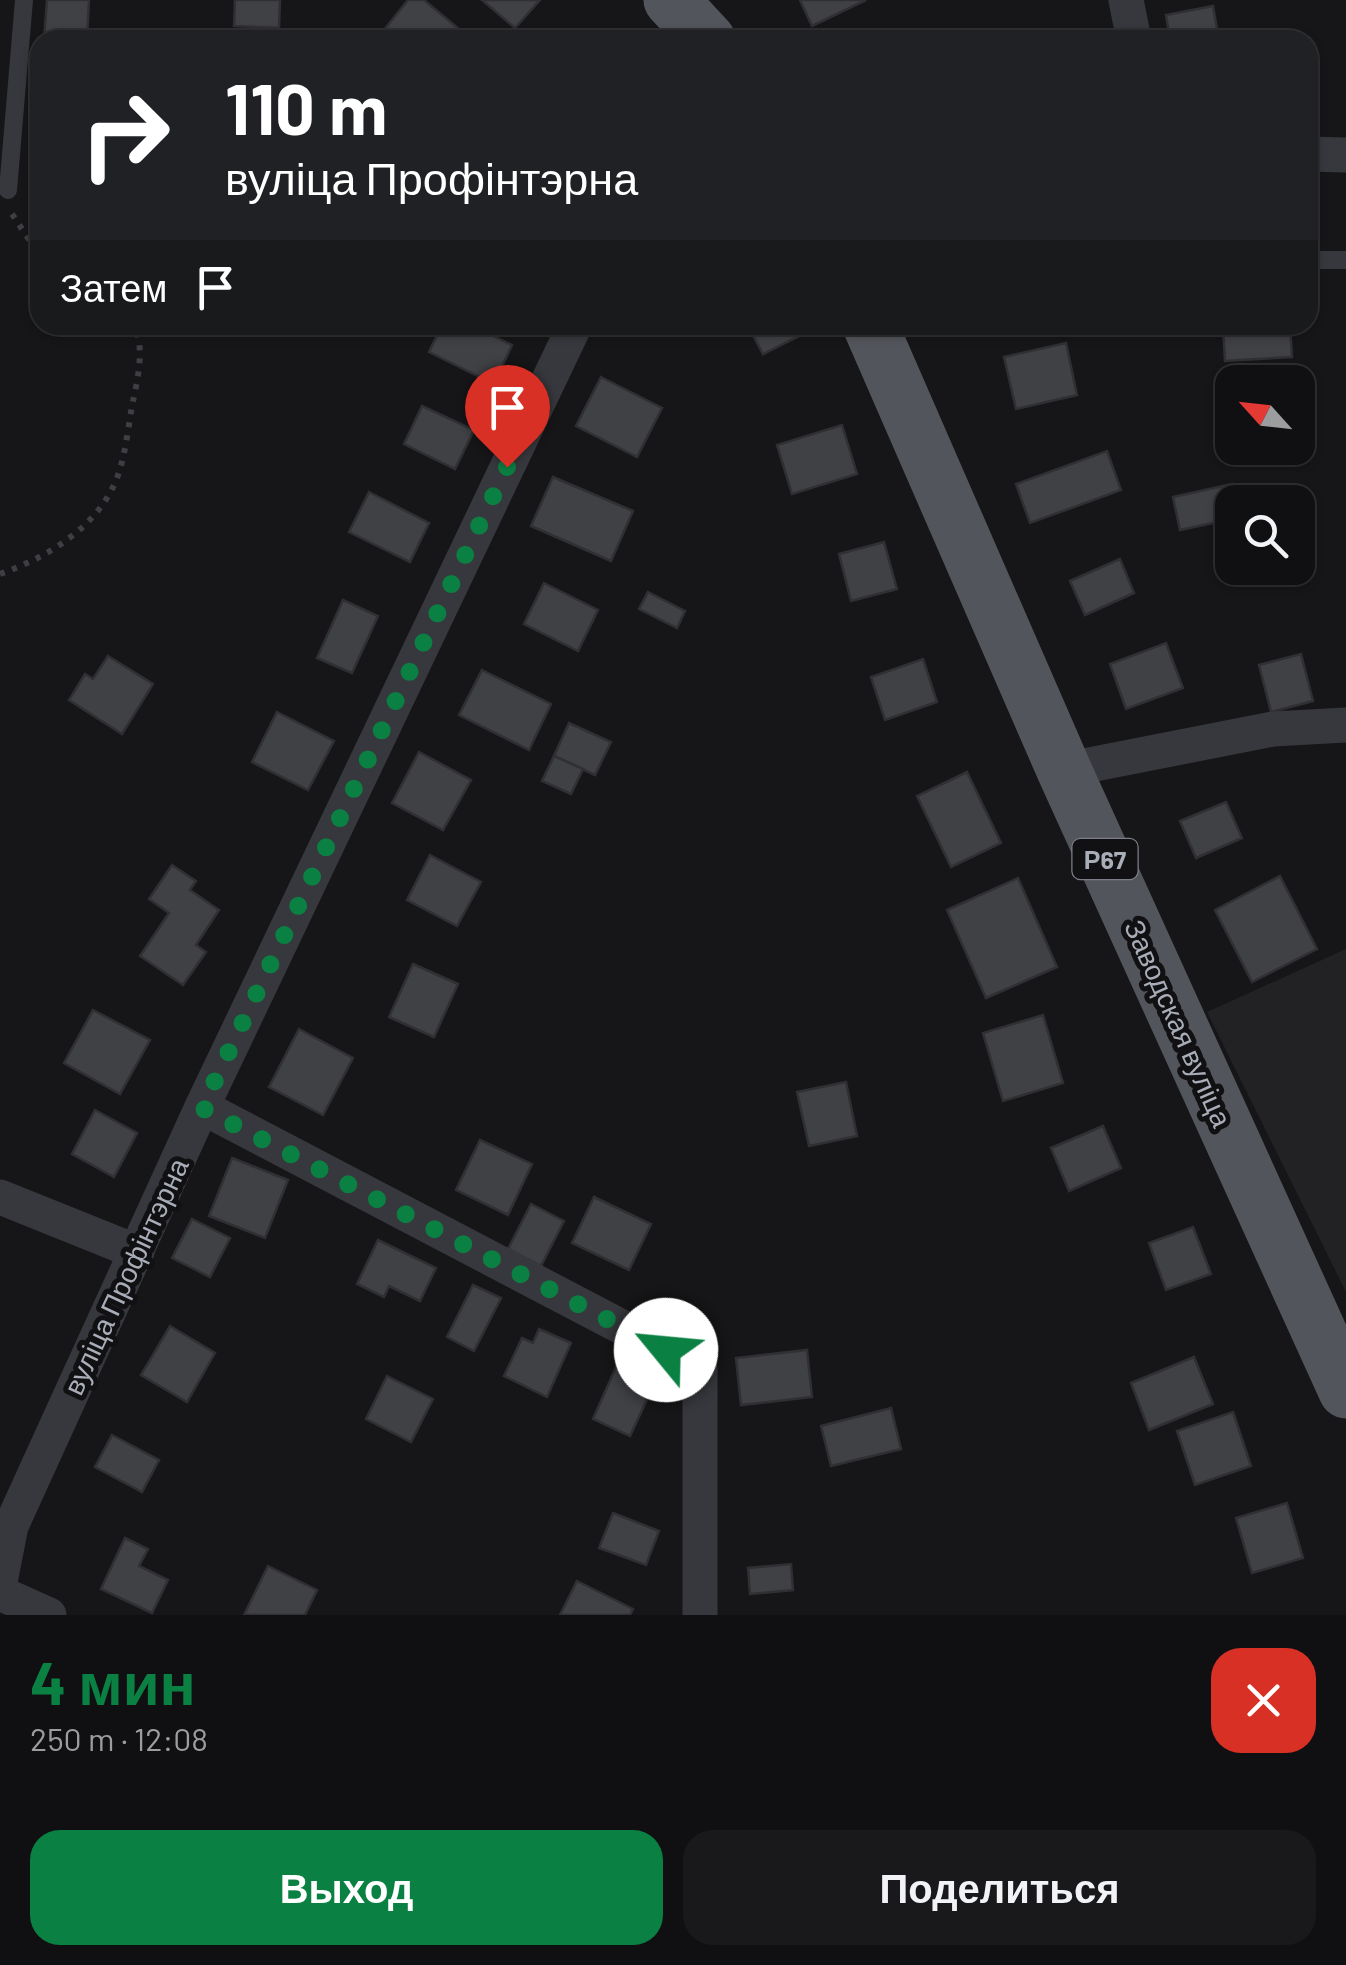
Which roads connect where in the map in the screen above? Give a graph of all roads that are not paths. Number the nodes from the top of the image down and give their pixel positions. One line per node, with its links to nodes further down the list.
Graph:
1 (24, 0): 8 (lane)
2 (671, 0): 4 (main road)
3 (1126, 0): 5 (street)
4 (699, 30)
5 (1132, 30)
6 (1318, 154): 7 (street)
7 (1346, 154)
8 (8, 190)
9 (1318, 260): 10 (lane)
10 (1346, 260)
11 (570, 335): 15 (street, вуліца Профінтэрна)
12 (885, 335): 14 (main road, Заводская вуліца / Р67)
13 (1346, 725): 14 (street)
14 (1064, 770): 18 (main road, Заводская вуліца / Р67)
15 (202, 1108): 17 (street, вуліца Профінтэрна); 22 (street)
16 (0, 1197): 17 (street)
17 (137, 1252): 19 (street, вуліца Профінтэрна)
18 (1346, 1391)
19 (0, 1582)
20 (0, 1593): 21 (street)
21 (49, 1615)
22 (700, 1615)

